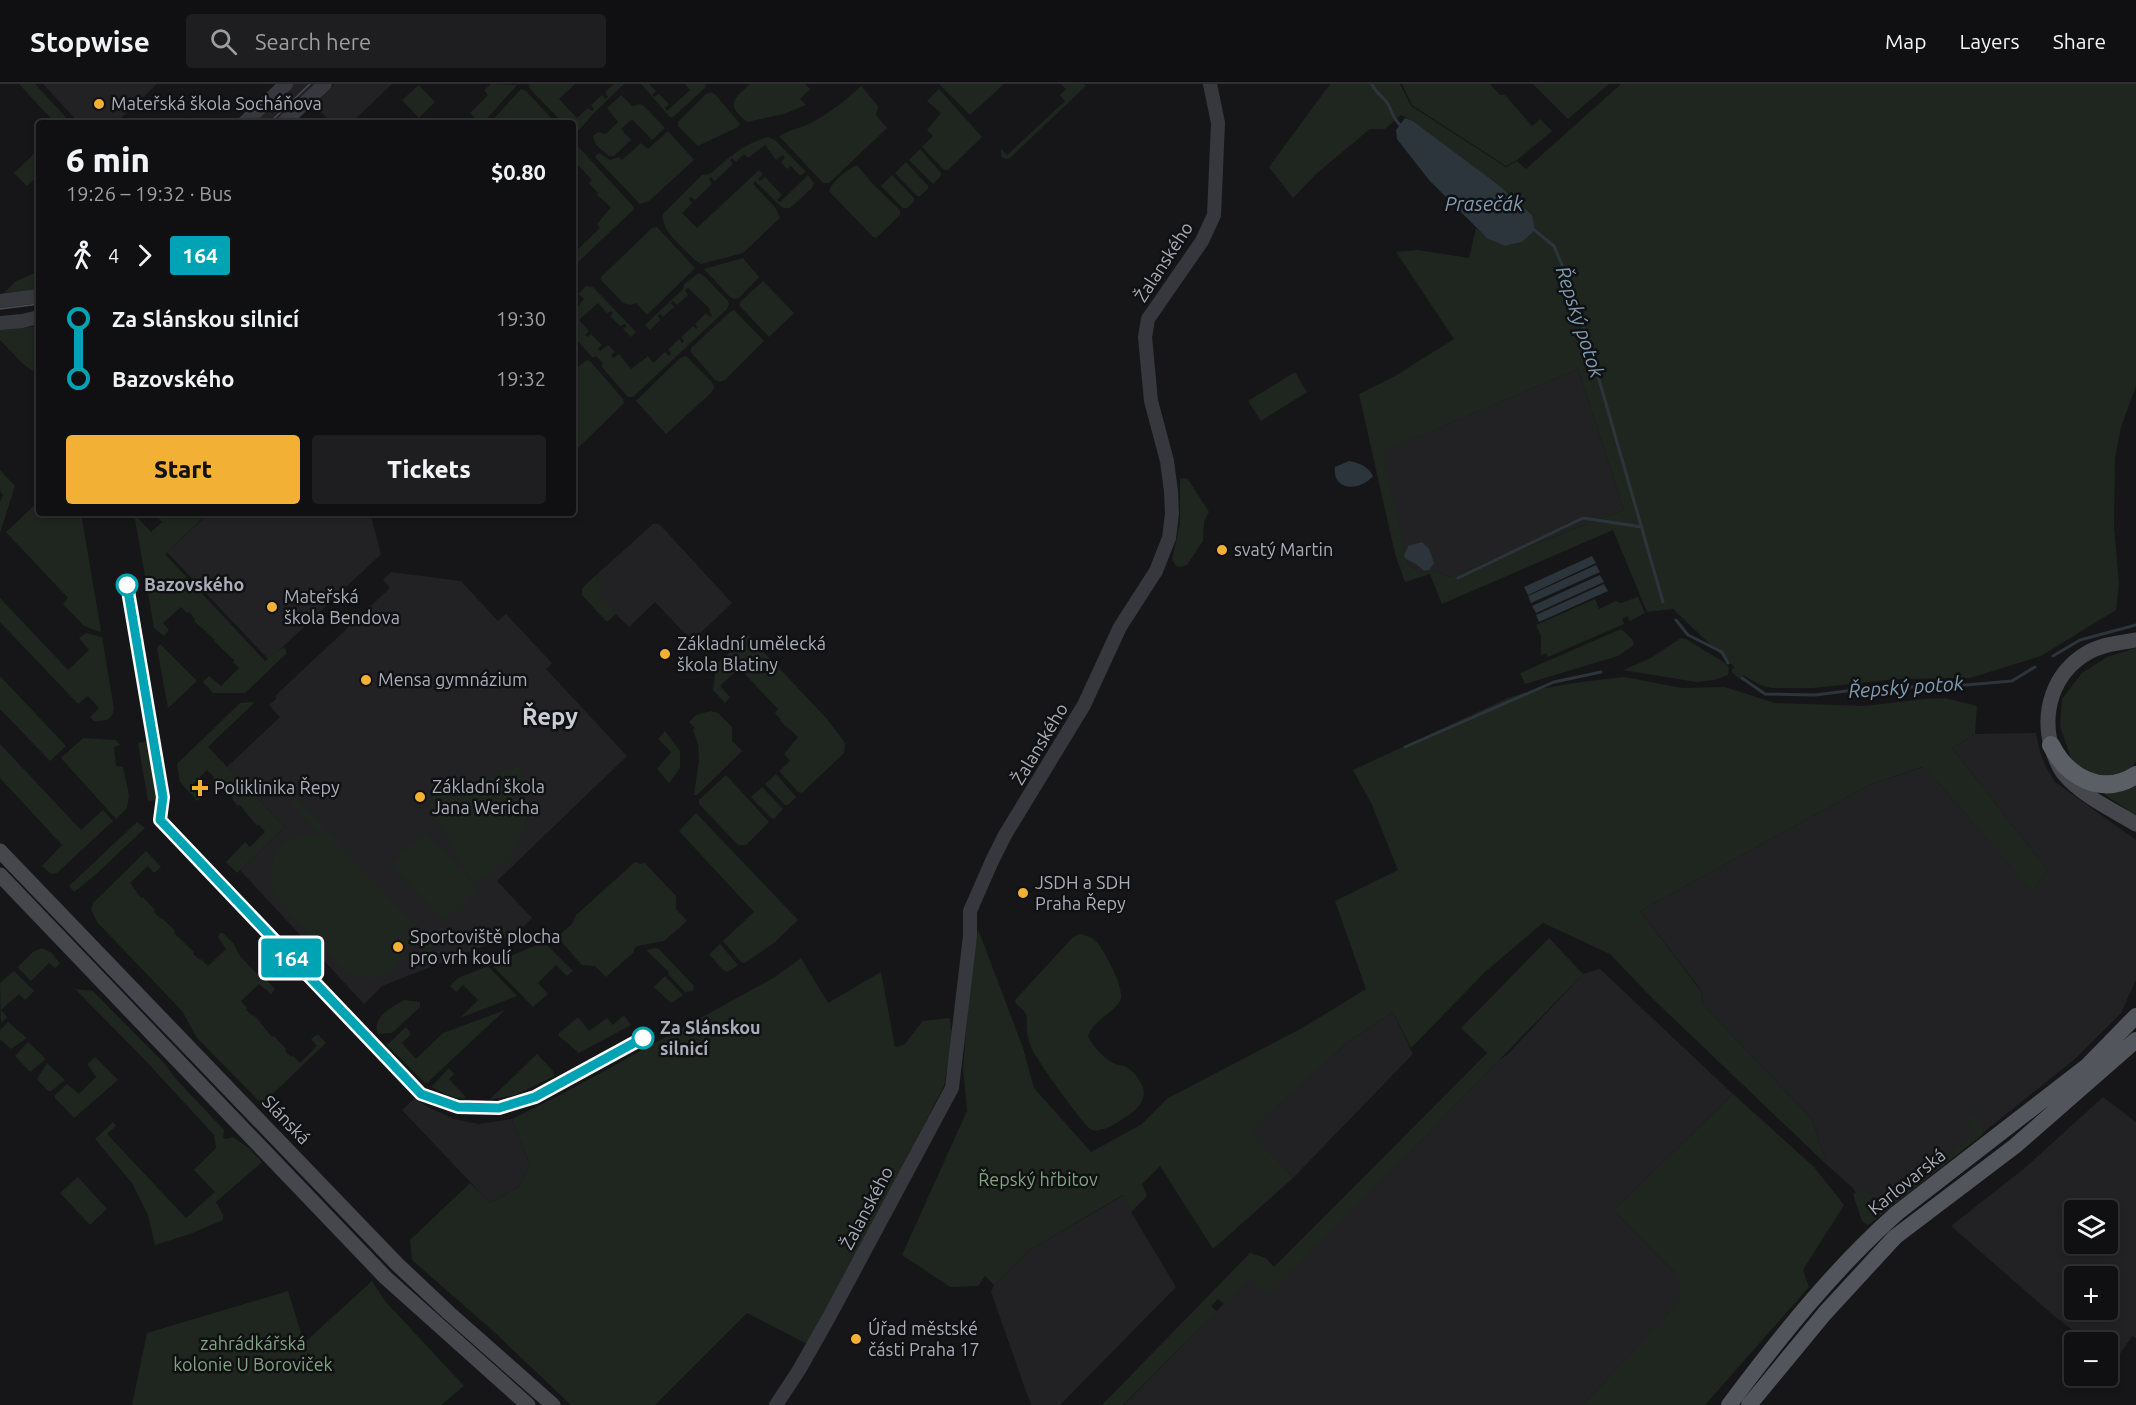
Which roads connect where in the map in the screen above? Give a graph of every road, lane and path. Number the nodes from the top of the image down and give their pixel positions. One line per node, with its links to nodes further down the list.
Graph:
1 (286, 84): 4 (street)
2 (325, 84): 5 (street)
3 (1210, 84): 20 (street, Žalanského)
4 (247, 120)
5 (286, 120)
6 (36, 296): 7 (street)
7 (0, 301)
8 (36, 318): 9 (street)
9 (0, 323)
10 (2136, 640): 11 (main road)
11 (2051, 745): 12 (highway); 13 (main road)
12 (2136, 775)
13 (2136, 824)
14 (0, 851): 19 (main road, Slánská)
15 (0, 875): 18 (main road, Slánská)
16 (2136, 1016): 21 (main road, Karlovarská)
17 (2136, 1040): 22 (main road, Karlovarská)
18 (528, 1405)
19 (553, 1405)
20 (776, 1405)
21 (1729, 1405)
22 (1749, 1405)

